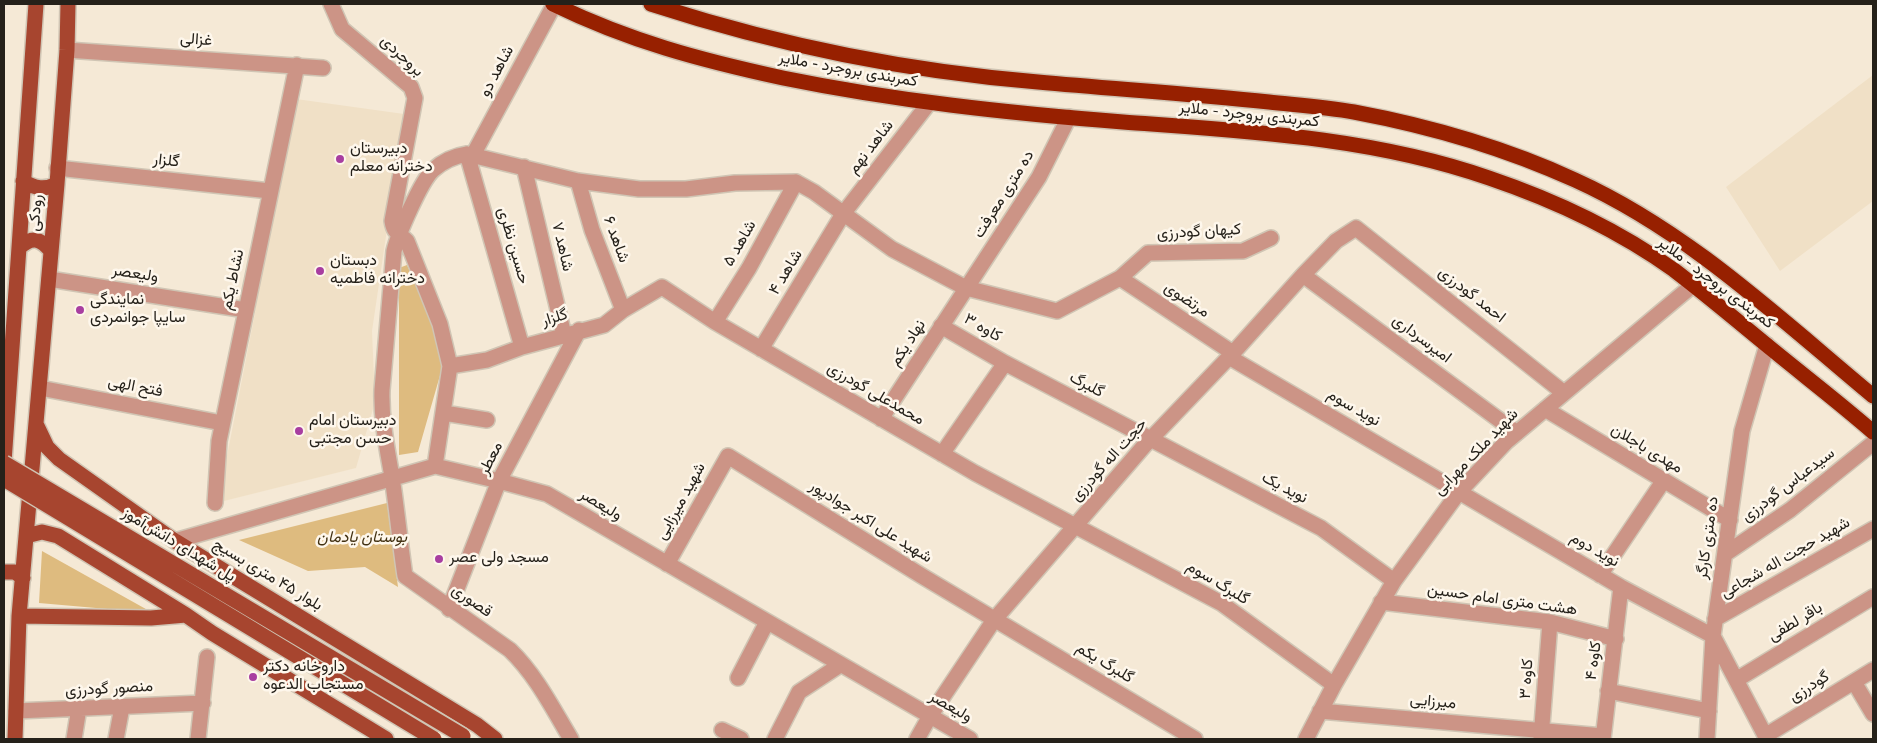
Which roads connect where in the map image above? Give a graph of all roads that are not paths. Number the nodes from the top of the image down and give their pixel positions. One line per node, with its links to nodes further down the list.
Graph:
1 (36, 4): 14 (main road, رودکی)
2 (68, 4): 6 (main road, رودکی)
3 (331, 4): 21 (street, بروجردی)
4 (553, 4): 9 (highway, کمربندی بروجرد - ملایر); 11 (street, شاهد دو)
5 (651, 4): 45 (highway, کمربندی بروجرد - ملایر)
6 (67, 50): 7 (street, غزالی); 13 (main road, رودکی)
7 (298, 65): 8 (street, غزالی); 18 (street, نشاط یکم)
8 (323, 68)
9 (929, 103): 10 (highway, کمربندی بروجرد - ملایر); 19 (street, شاهد نهم)
10 (1069, 118): 28 (highway, کمربندی بروجرد - ملایر); 30 (street, ده متری معرفت)
11 (470, 154): 12 (street); 21 (street); 38 (street, حسین نظری)
12 (524, 167): 15 (street); 36 (street, شاهد ۷)
13 (57, 168): 17 (main road, رودکی); 18 (street, گلزار)
14 (23, 181): 17 (main road); 23 (main road, رودکی)
15 (578, 181): 16 (street); 32 (street, شاهد ۶)
16 (796, 182): 19 (street, کیهان گودرزی); 33 (street, شاهد ۵)
17 (57, 184): 24 (main road, رودکی)
18 (270, 191): 31 (street, نشاط یکم)
19 (843, 214): 30 (street, کیهان گودرزی); 39 (street, شاهد ۴)
20 (1356, 228): 25 (street, حجت اله گودرزی); 44 (street, احمد گودرزی)
21 (398, 235): 42 (street); 62 (street, قصوری)
22 (1271, 238): 26 (street, کیهان گودرزی)
23 (19, 248): 24 (main road); 48 (main road, رودکی)
24 (51, 251): 27 (main road, رودکی)
25 (1303, 275): 40 (street, حجت اله گودرزی); 54 (street, امیرسرداری)
26 (1120, 278): 30 (street, کیهان گودرزی); 40 (street, مرتضوی)
27 (49, 280): 31 (street, ولیعصر); 43 (main road, رودکی)
28 (1693, 285): 37 (highway, کمربندی بروجرد - ملایر); 44 (street, شهید ملک مهرابی)
29 (662, 287): 32 (street, گلزار); 33 (street, محمدعلی گودرزی)
30 (966, 288): 34 (street, نهاد یکم)
31 (246, 310): 51 (street, نشاط یکم)
32 (623, 310): 35 (street, گلزار)
33 (715, 322): 39 (street, محمدعلی گودرزی)
34 (941, 326): 41 (street, کاوه ۳); 49 (street, نهاد یکم)
35 (579, 330): 36 (street, گلزار); 65 (street, معطر)
36 (564, 335): 38 (street, گلزار)
37 (1767, 345): 53 (highway, کمربندی بروجرد - ملایر); 69 (street, ده متری کارگر)
38 (522, 347): 42 (street, گلزار)
39 (761, 349): 49 (street, محمدعلی گودرزی)
40 (1231, 355): 55 (street, حجت اله گودرزی); 67 (street, نوید سوم)
41 (1005, 363): 55 (street, گلبرگ); 57 (street)
42 (450, 366): 47 (street)
43 (40, 388): 51 (street, فتح الهی); 52 (main road, رودکی)
44 (1564, 392): 46 (street, شهید ملک مهرابی)
45 (1873, 396)
46 (1545, 409): 54 (street, شهید ملک مهرابی); 64 (street, مهدی باجلان)
47 (444, 413): 50 (street); 60 (street)
48 (5, 414): 59 (main road, رودکی)
49 (881, 419): 57 (street, محمدعلی گودرزی)
50 (487, 420)
51 (222, 423): 68 (street, نشاط یکم)
52 (37, 425): 66 (main road, رودکی); 73 (main road, بلوار ۴۵ متری بسیج)
53 (1873, 432)
54 (1517, 433): 67 (street, شهید ملک مهرابی)
55 (1151, 440): 70 (street, حجت اله گودرزی); 79 (street, نوید یک)
56 (1873, 443): 74 (street, سیدعباس گودرزی)
57 (942, 454): 70 (street, محمدعلی گودرزی)
58 (728, 456): 75 (street, شهید میرزایی); 87 (street, شهید علی اکبر جوادپور)
59 (4, 463): 111 (main road, پل شهدای دانش‌آموز, bridge)
60 (435, 466): 62 (street, ولیعصر); 65 (street, ولیعصر)
61 (4, 472): 66 (main road)
62 (392, 478): 73 (street, ولیعصر); 83 (street, قصوری)
63 (4, 479): 118 (main road, پل شهدای دانش‌آموز, bridge)
64 (1664, 480): 69 (street, مهدی باجلان); 77 (street)
65 (500, 481): 75 (street, ولیعصر); 83 (street, معطر)
66 (31, 486): 72 (main road, رودکی)
67 (1459, 492): 77 (street, نوید دوم); 79 (street, شهید ملک مهرابی)
68 (216, 503)
69 (1730, 520): 74 (street, ده متری کارگر)
70 (1075, 526): 87 (street, حجت اله گودرزی); 98 (street, گلبرگ سوم)
71 (1873, 529): 86 (street, شهید حجت اله شجاعی)
72 (26, 536): 78 (main road); 84 (main road)
73 (175, 541): 119 (main road, بلوار ۴۵ متری بسیج)
74 (1725, 554): 86 (street, ده متری کارگر)
75 (667, 564): 88 (street, ولیعصر)
76 (4, 572): 78 (main road)
77 (1600, 575): 80 (street, نوید دوم)
78 (23, 578): 85 (main road)
79 (1394, 581): 82 (street, شهید ملک مهرابی)
80 (1621, 587): 90 (street, نوید دوم); 91 (street, کاوه ۴)
81 (1873, 597): 96 (street, باقر لطفی)
82 (1381, 602): 89 (street, هشت متری امام حسین); 98 (street, شهید ملک مهرابی)
83 (449, 609): 120 (street, قصوری)
84 (186, 615): 85 (main road); 117 (main road)
85 (20, 616): 103 (main road)
86 (1715, 619): 90 (street, ده متری کارگر)
87 (994, 620): 107 (street, حجت اله گودرزی); 125 (street, گلبرگ یکم)
88 (767, 622): 93 (street, ولیعصر); 95 (street)
89 (1550, 622): 91 (street, هشت متری امام حسین); 109 (street, کاوه ۳)
90 (1713, 636): 96 (street); 105 (street, ده متری کارگر)
91 (1616, 639): 99 (street, کاوه ۴)
92 (207, 657): 100 (street)
93 (840, 665): 107 (street, ولیعصر); 122 (street)
94 (1873, 670): 97 (street, گودرزی)
95 (738, 678)
96 (1736, 680): 112 (street)
97 (1854, 682): 106 (street); 112 (street, گودرزی)
98 (1334, 684): 104 (street, شهید ملک مهرابی)
99 (1608, 691): 105 (street); 110 (street, کاوه ۴)
100 (203, 702): 101 (street, منصور گودرزی); 116 (street)
101 (122, 707): 102 (street, منصور گودرزی); 115 (street)
102 (79, 708): 103 (street, منصور گودرزی); 114 (street)
103 (16, 711): 113 (main road)
104 (1320, 711): 109 (street, میرزایی); 126 (street, شهید ملک مهرابی)
105 (1708, 711): 127 (street, ده متری کارگر)
106 (1873, 714)
107 (930, 716): 123 (street, حجت اله گودرزی); 124 (street, ولیعصر)
108 (722, 730): 121 (street)
109 (1542, 734): 110 (street, میرزایی)
110 (1603, 737)
111 (469, 738)
112 (1766, 738)
113 (15, 739)
114 (74, 739)
115 (116, 739)
116 (198, 739)
117 (386, 739)
118 (434, 739)
119 (495, 739)
120 (571, 739)
121 (741, 739)
122 (775, 739)
123 (917, 739)
124 (970, 739)
125 (1195, 739)
126 (1306, 739)
127 (1707, 739)

